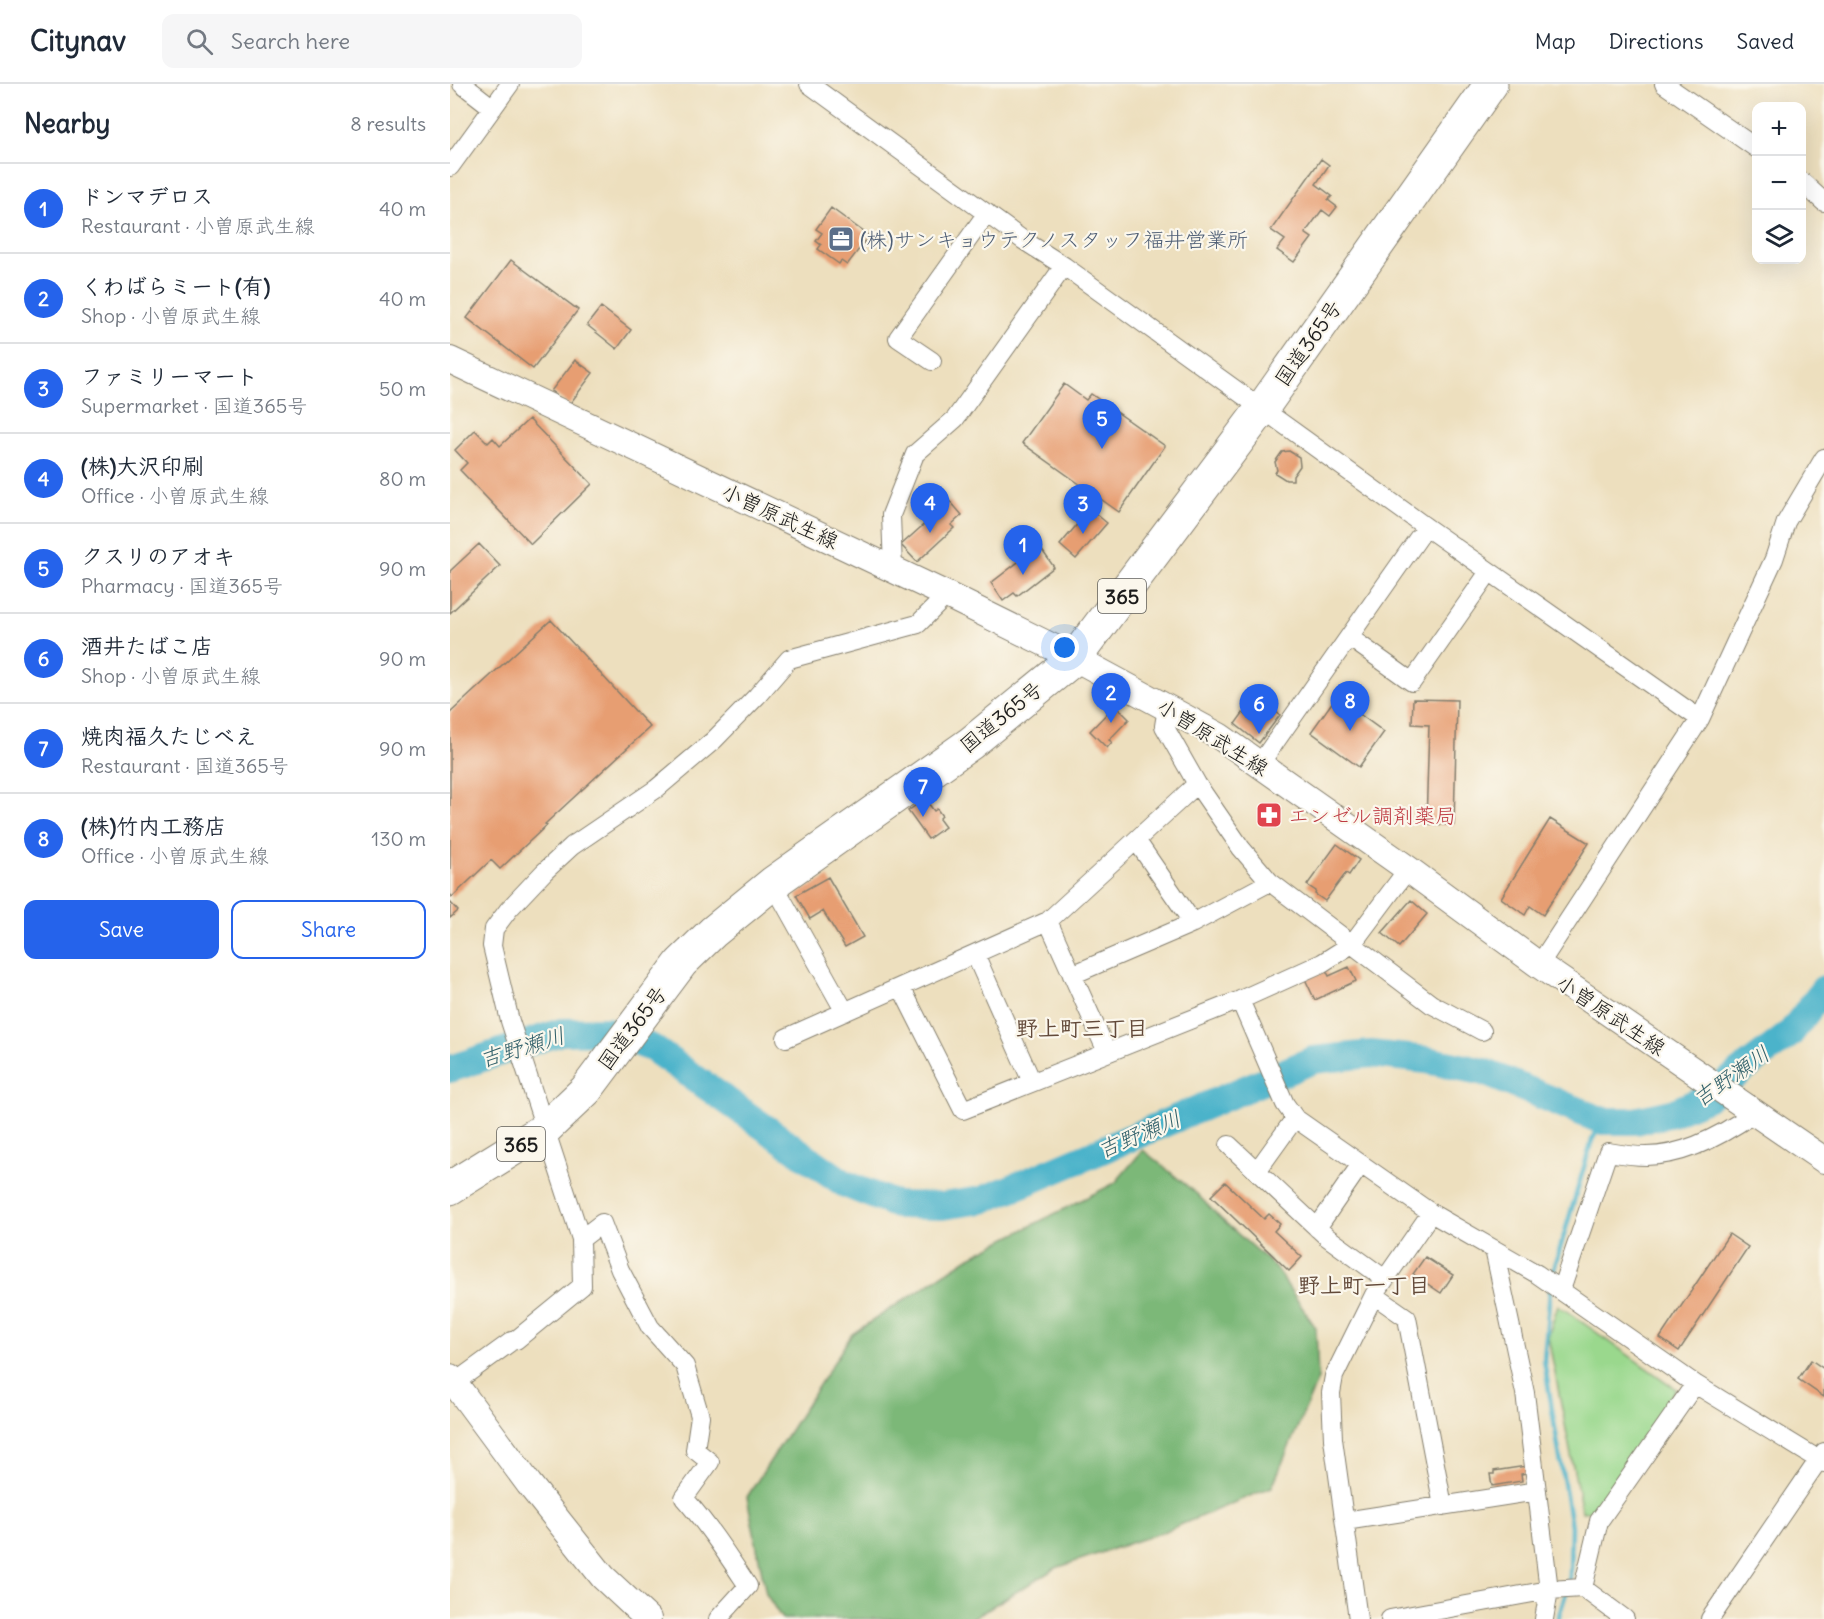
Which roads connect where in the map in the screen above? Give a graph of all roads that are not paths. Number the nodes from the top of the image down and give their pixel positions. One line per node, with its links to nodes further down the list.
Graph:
1 (462, 84): 6 (street)
2 (510, 84): 6 (street)
3 (809, 84): 11 (street)
4 (1491, 84): 15 (highway, 国道365号 / 365)
5 (1664, 84): 7 (street)
6 (493, 108): 8 (street)
7 (1752, 145)
8 (450, 167)
9 (1806, 186): 10 (street)
10 (1824, 202)
11 (987, 213): 12 (street); 14 (street)
12 (1064, 266): 15 (street); 18 (street)
13 (450, 360): 18 (main road, 小曽原武生線)
14 (932, 361)
15 (1261, 410): 17 (street); 22 (highway, 国道365号 / 365)
16 (1824, 458): 24 (street)
17 (1426, 527): 19 (street); 21 (street)
18 (893, 569): 20 (main road, 小曽原武生線)
19 (1489, 572): 21 (street); 24 (street)
20 (947, 595): 22 (main road, 小曽原武生線); 46 (street)
21 (1349, 637): 25 (street)
22 (1075, 658): 23 (main road, 小曽原武生線); 30 (highway, 国道365号 / 365)
23 (1167, 708): 25 (main road, 小曽原武生線); 26 (street)
24 (1700, 719): 35 (street)
25 (1259, 765): 28 (main road, 小曽原武生線)
26 (1197, 784): 27 (street); 29 (street)
27 (1136, 840): 31 (street); 32 (street)
28 (1408, 869): 33 (street); 35 (main road, 小曽原武生線)
29 (1270, 882): 32 (street); 33 (street)
30 (773, 883): 39 (street); 46 (highway, 国道365号 / 365)
31 (1048, 921): 34 (street); 36 (street)
32 (1193, 923): 36 (street)
33 (1352, 944): 38 (street); 40 (street)
34 (975, 954): 37 (street); 43 (street)
35 (1539, 965): 44 (main road, 小曽原武生線)
36 (1072, 975): 42 (street)
37 (901, 987): 39 (street); 43 (street)
38 (1240, 1000): 42 (street); 45 (street)
39 (845, 1012): 41 (street)
40 (1482, 1031)
41 (786, 1038)
42 (1107, 1052): 43 (street)
43 (1032, 1082)
44 (1750, 1110): 48 (main road, 小曽原武生線); 57 (street)
45 (1290, 1111): 49 (street); 50 (street)
46 (545, 1129): 51 (highway, 国道365号 / 365); 54 (street)
47 (1228, 1145): 50 (street)
48 (1824, 1160)
49 (1361, 1164): 52 (street); 53 (street)
50 (1257, 1171): 53 (street)
51 (450, 1188)
52 (1431, 1213): 55 (street); 56 (street)
53 (1317, 1228): 56 (street)
54 (581, 1239): 59 (street); 69 (street)
55 (1494, 1249): 57 (street); 62 (street)
56 (1385, 1279): 58 (street)
57 (1560, 1290): 60 (street)
58 (1374, 1295): 63 (street); 64 (street)
59 (452, 1382): 68 (main road)
60 (1695, 1384): 61 (street); 65 (street)
61 (1822, 1458): 74 (street)
62 (1537, 1491): 63 (street); 66 (street)
63 (1443, 1506): 64 (street)
64 (1345, 1521): 70 (street)
65 (1583, 1588): 66 (street); 73 (street)
66 (1549, 1590): 67 (street); 72 (street)
67 (1418, 1616): 71 (street)
68 (648, 1619)
69 (718, 1619)
70 (1358, 1619)
71 (1390, 1619)
72 (1544, 1619)
73 (1625, 1619)
74 (1710, 1619)

